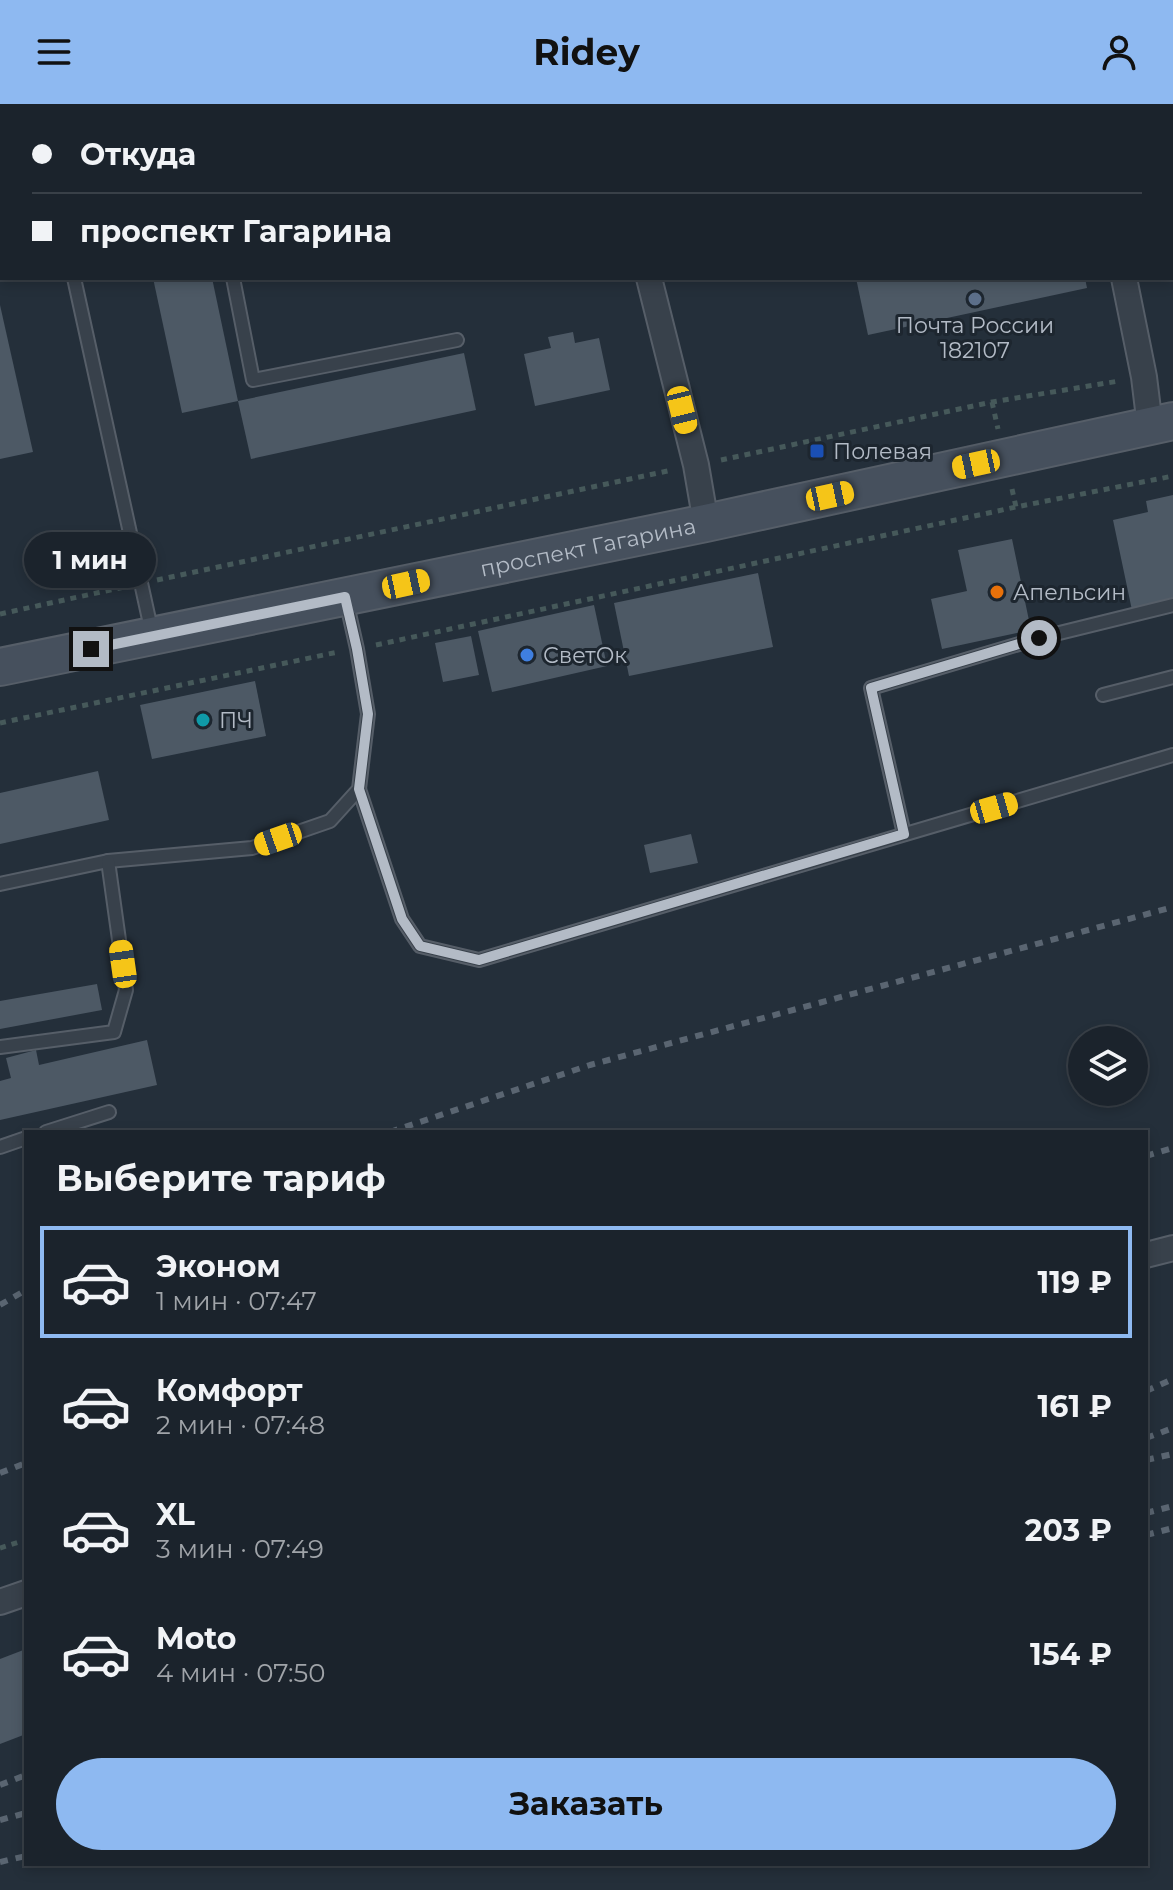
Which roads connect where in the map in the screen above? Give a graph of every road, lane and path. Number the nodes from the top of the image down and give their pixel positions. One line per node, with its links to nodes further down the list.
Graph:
1 (74, 280): 11 (lane)
2 (233, 280): 5 (lane)
3 (650, 280): 8 (street)
4 (1124, 280): 6 (street)
5 (457, 340)
6 (1144, 377): 7 (street); 8 (path)
7 (1162, 424): 10 (main road, проспект Гагарина)
8 (696, 465): 10 (street); 11 (path)
9 (1173, 476): 16 (path)
10 (706, 523): 12 (main road, проспект Гагарина)
11 (141, 584): 14 (path); 15 (lane)
12 (345, 597): 15 (main road, проспект Гагарина); 16 (lane)
13 (1173, 605): 23 (lane)
14 (0, 614)
15 (152, 637): 17 (main road, проспект Гагарина)
16 (357, 649): 20 (path); 22 (lane)
17 (0, 667)
18 (1173, 677): 19 (lane)
19 (1103, 695)
20 (0, 723)
21 (1173, 755): 23 (lane)
22 (359, 789): 23 (lane); 24 (lane)
23 (904, 834)
24 (108, 861): 25 (lane); 26 (lane)
25 (0, 884)
26 (0, 1047)
27 (109, 1112): 28 (lane)
28 (52, 1130)
29 (24, 1139): 30 (lane)
30 (0, 1147)
31 (1173, 1248): 32 (street)
32 (1148, 1254)
33 (24, 1541): 34 (path)
34 (0, 1548)
35 (24, 1594): 36 (street)
36 (0, 1602)

